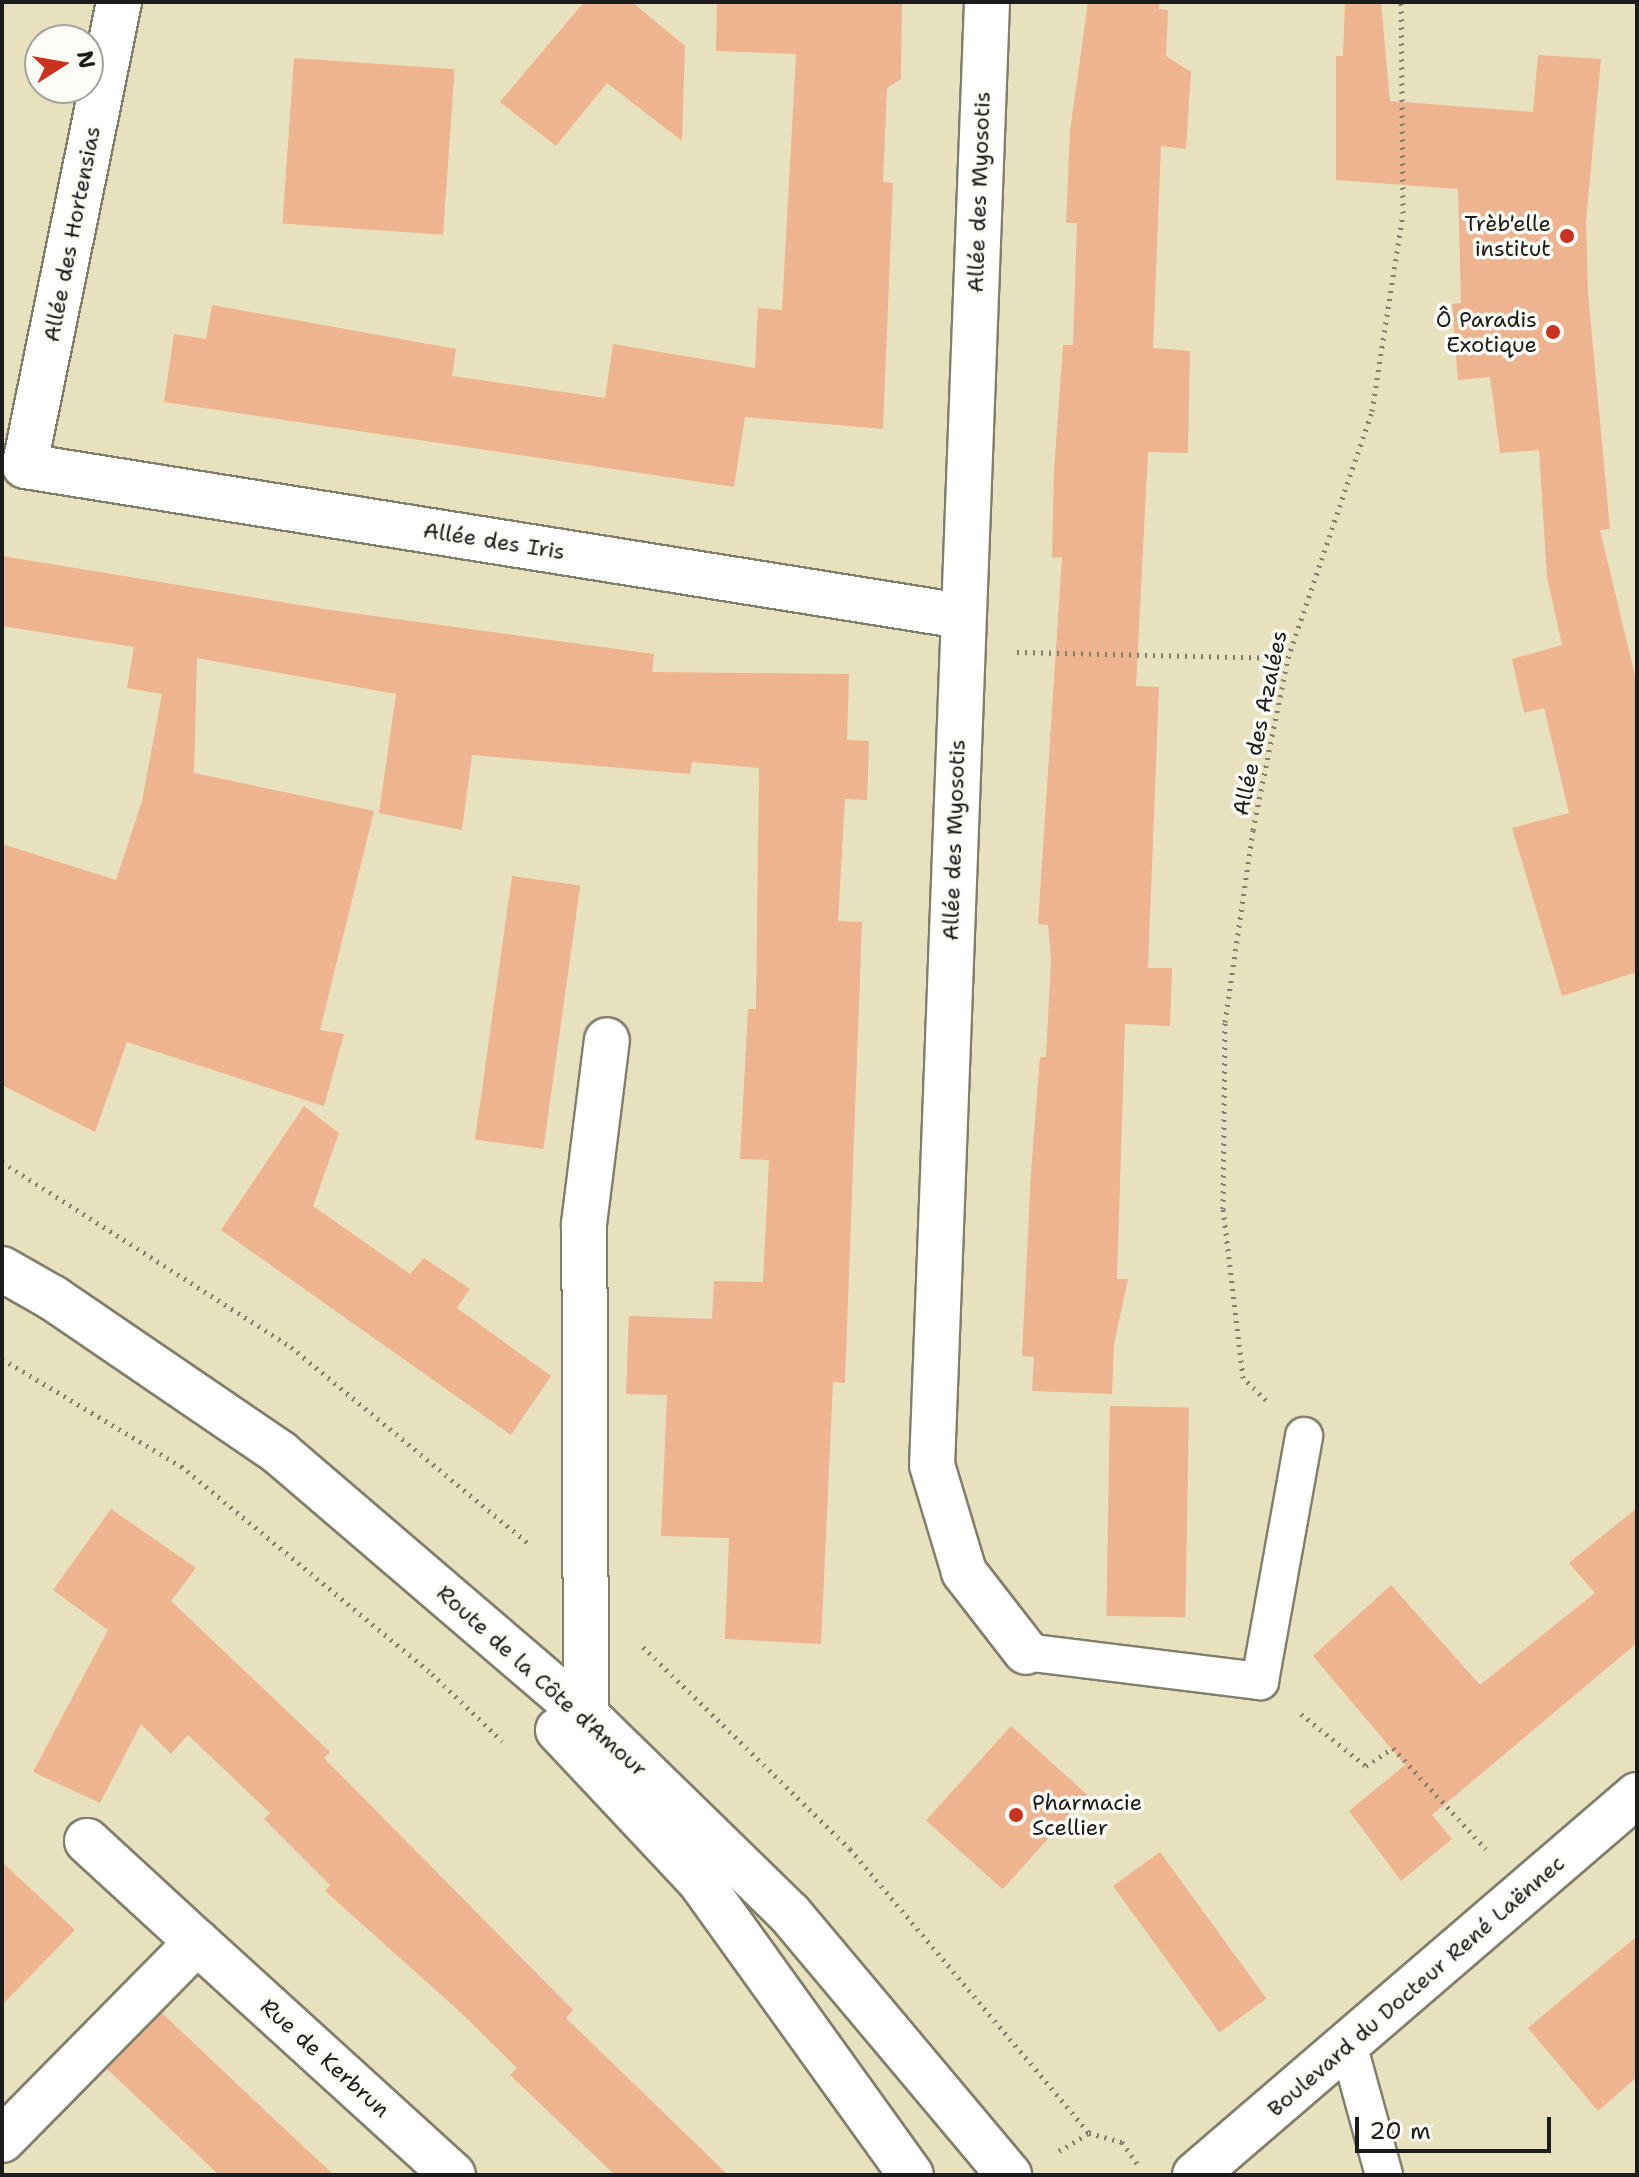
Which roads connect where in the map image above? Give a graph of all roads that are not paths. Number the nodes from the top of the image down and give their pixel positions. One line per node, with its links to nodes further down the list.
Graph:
1 (119, 2): 3 (street, Allée des Hortensias)
2 (987, 2): 4 (street, Allée des Myosotis)
3 (25, 466): 4 (street, Allée des Iris)
4 (961, 633): 9 (street, Allée des Myosotis)
5 (607, 1040): 10 (street)
6 (2, 1269): 10 (street, Route de la Côte d'Amour)
7 (2, 1302): 17 (street, Route de la Côte d'Amour)
8 (1304, 1436): 9 (lane)
9 (1026, 1652)
10 (586, 1715): 18 (street, Route de la Côte d'Amour)
11 (1637, 1795): 14 (street, Boulevard du Docteur René Laënnec)
12 (87, 1841): 13 (street, Rue de Kerbrun)
13 (197, 1942): 15 (street); 16 (street, Rue de Kerbrun)
14 (1348, 2044): 19 (street, Boulevard du Docteur René Laënnec); 20 (lane)
15 (2, 2140)
16 (453, 2175)
17 (911, 2175)
18 (1009, 2175)
19 (1195, 2175)
20 (1384, 2175)

